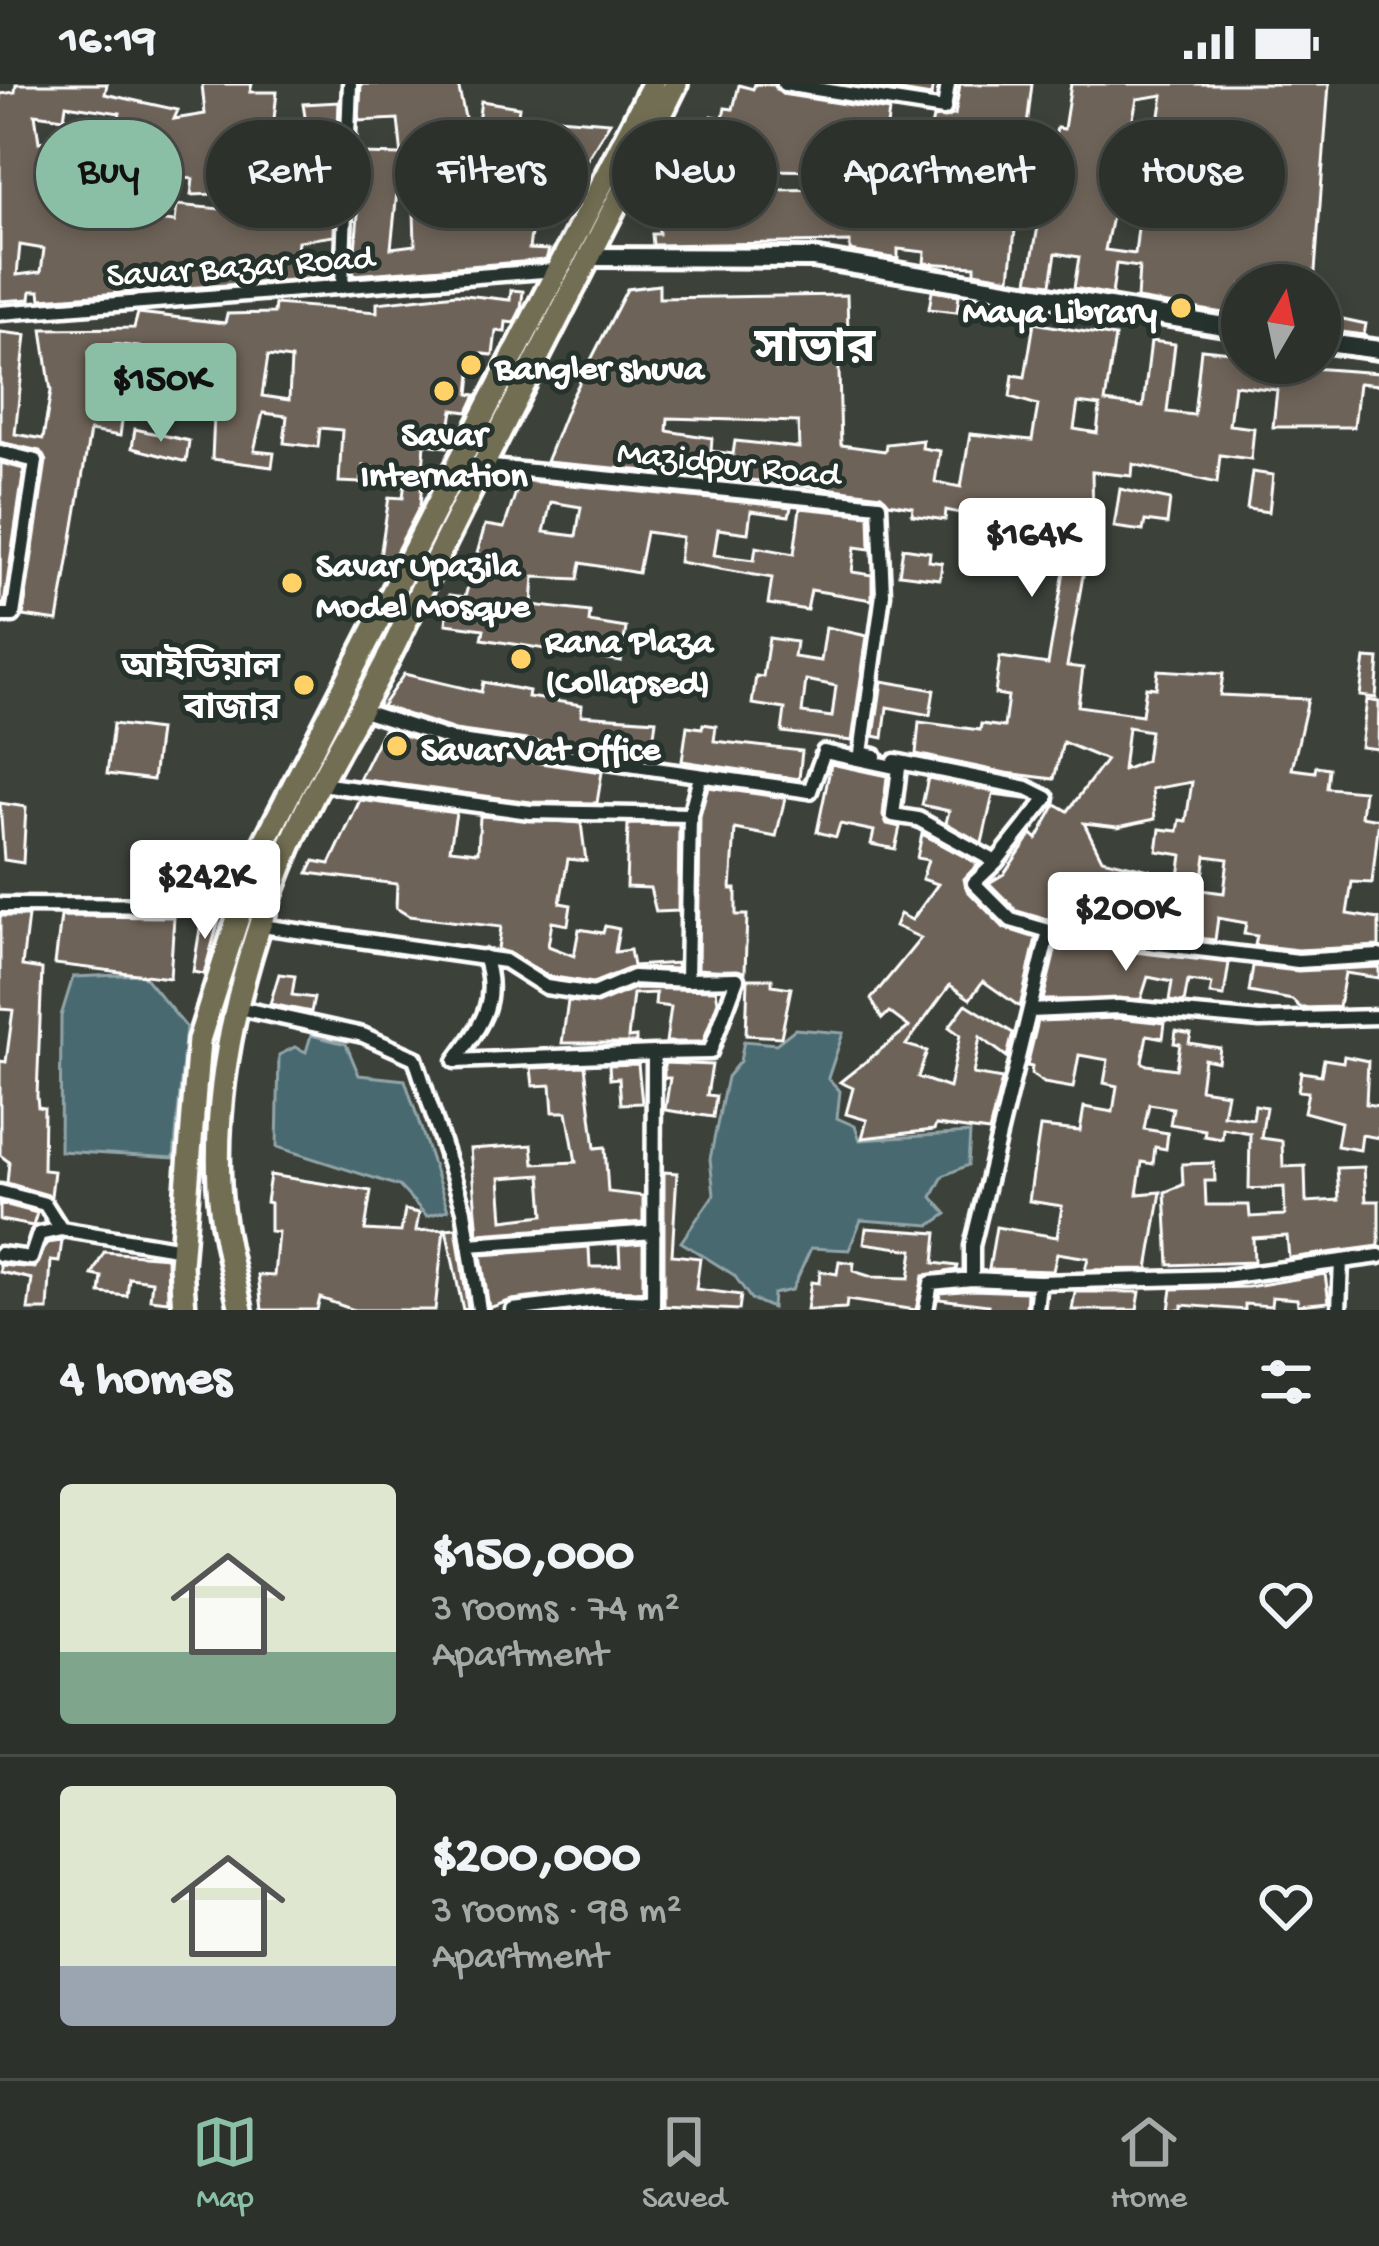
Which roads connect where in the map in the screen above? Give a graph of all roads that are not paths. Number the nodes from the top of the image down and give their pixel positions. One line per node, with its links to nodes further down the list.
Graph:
1 (350, 84): 8 (street)
2 (653, 84): 7 (highway)
3 (676, 84): 6 (highway)
4 (784, 84): 5 (street)
5 (948, 84)
6 (591, 257): 10 (street); 14 (highway)
7 (556, 270): 8 (street, Savar Bazar Road); 22 (highway)
8 (342, 287): 9 (street, Savar Bazar Road)
9 (0, 313)
10 (1221, 326)
11 (1341, 345): 12 (street)
12 (1379, 350)
13 (0, 452): 15 (street)
14 (481, 466): 16 (highway); 20 (street, Mazidpur Road)
15 (0, 615)
16 (363, 711): 17 (street); 18 (highway)
17 (700, 777): 19 (street); 20 (street)
18 (320, 784): 19 (street); 23 (highway)
19 (690, 815): 27 (street)
20 (995, 862): 24 (street)
21 (0, 905): 22 (street)
22 (242, 906): 36 (highway)
23 (262, 926): 26 (street); 28 (highway)
24 (1049, 931): 25 (street); 29 (street)
25 (1379, 956)
26 (484, 957): 27 (street); 31 (street)
27 (687, 980): 31 (street)
28 (239, 1008): 35 (street); 44 (highway)
29 (1030, 1011): 30 (street); 40 (street)
30 (1379, 1017)
31 (654, 1053): 34 (street)
32 (0, 1192): 33 (street)
33 (61, 1228): 36 (street); 37 (street)
34 (654, 1232): 35 (street); 42 (street)
35 (469, 1245): 45 (street)
36 (182, 1249): 43 (highway)
37 (0, 1254)
38 (1379, 1256): 39 (street)
39 (1341, 1261): 41 (street); 49 (street)
40 (972, 1279): 41 (street); 47 (street)
41 (1039, 1282): 48 (street)
42 (653, 1306): 46 (street)
43 (184, 1310)
44 (241, 1310)
45 (479, 1310)
46 (514, 1310)
47 (926, 1310)
48 (1036, 1310)
49 (1340, 1310)

